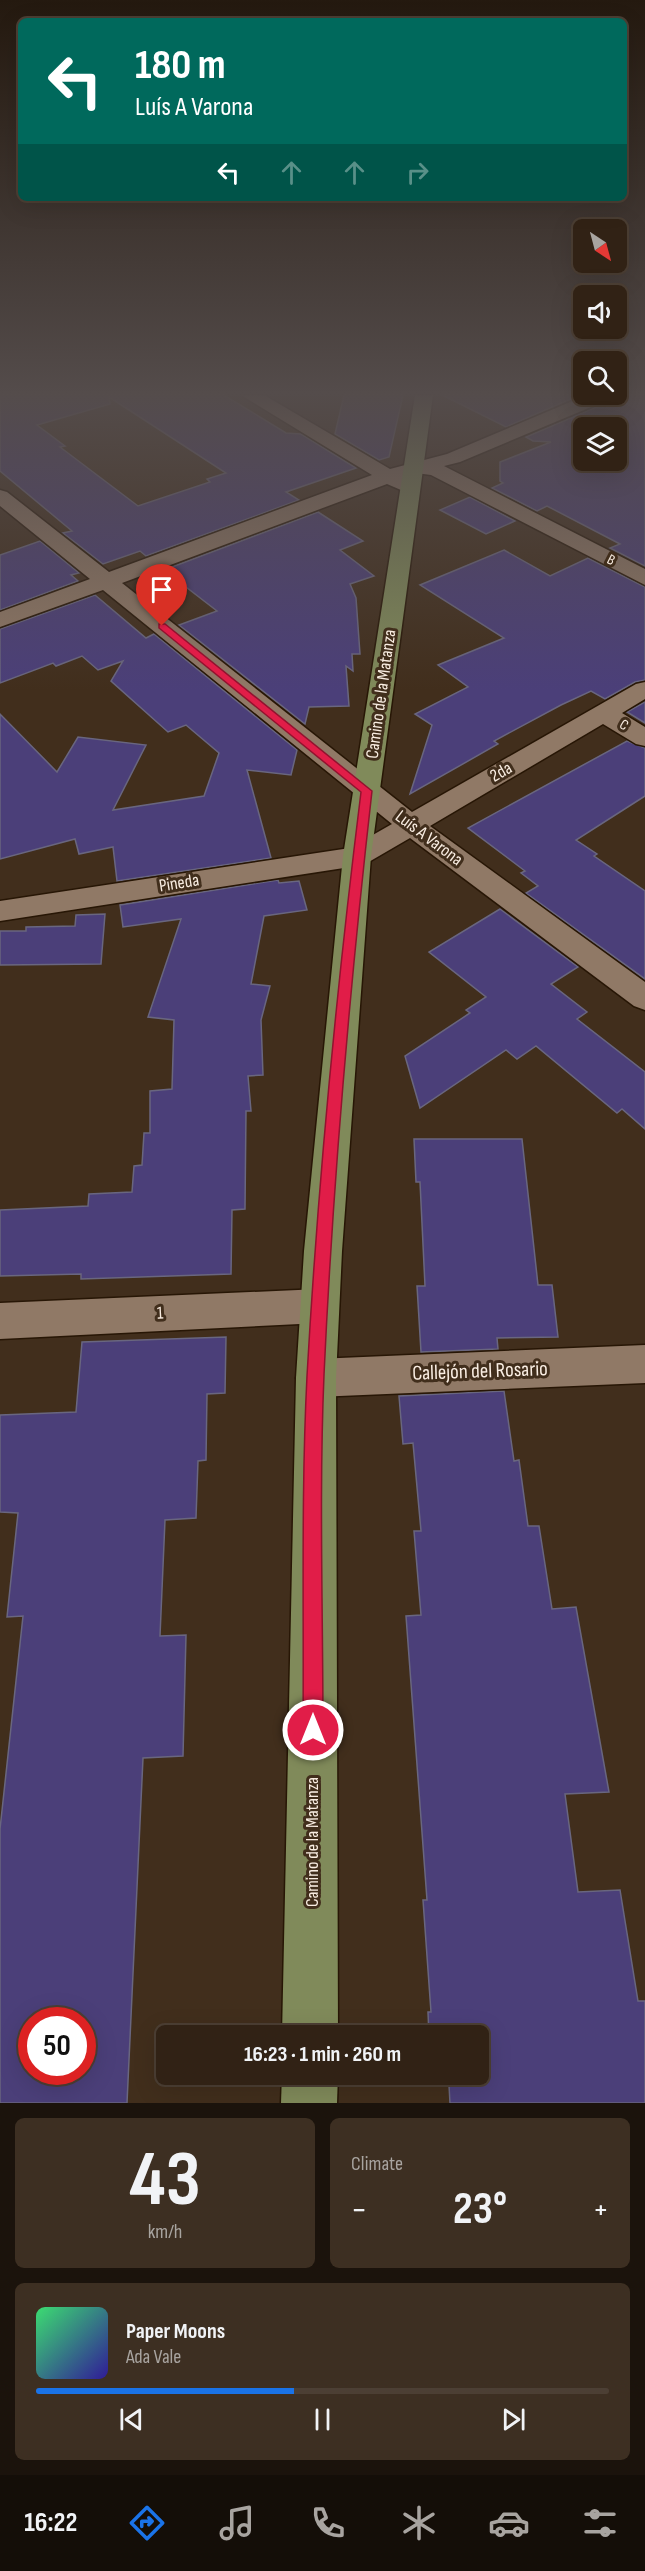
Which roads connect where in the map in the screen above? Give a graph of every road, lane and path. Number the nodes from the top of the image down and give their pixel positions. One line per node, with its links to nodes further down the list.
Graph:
1 (360, 493): 6 (street)
2 (402, 493): 11 (main road, Camino de la Matanza)
3 (481, 493): 5 (street, B)
4 (0, 496): 6 (street, Luís A Varona)
5 (645, 578)
6 (106, 581): 7 (street); 11 (street, Luís A Varona)
7 (0, 620)
8 (645, 689): 9 (street, 2da)
9 (603, 713): 10 (street, C); 12 (street, 2da)
10 (645, 738)
11 (366, 791): 12 (street, Luís A Varona); 13 (main road, Camino de la Matanza)
12 (411, 825): 13 (street, 2da); 15 (street, Luís A Varona)
13 (357, 856): 14 (street, Pineda); 16 (main road, Camino de la Matanza)
14 (0, 910)
15 (645, 999)
16 (320, 1306): 17 (street, 1); 19 (main road, Camino de la Matanza)
17 (0, 1321)
18 (645, 1364): 19 (street, Callejón del Rosario)
19 (316, 1378): 20 (main road, Camino de la Matanza)
20 (310, 2025)
21 (310, 2085): 22 (main road)
22 (309, 2103)

